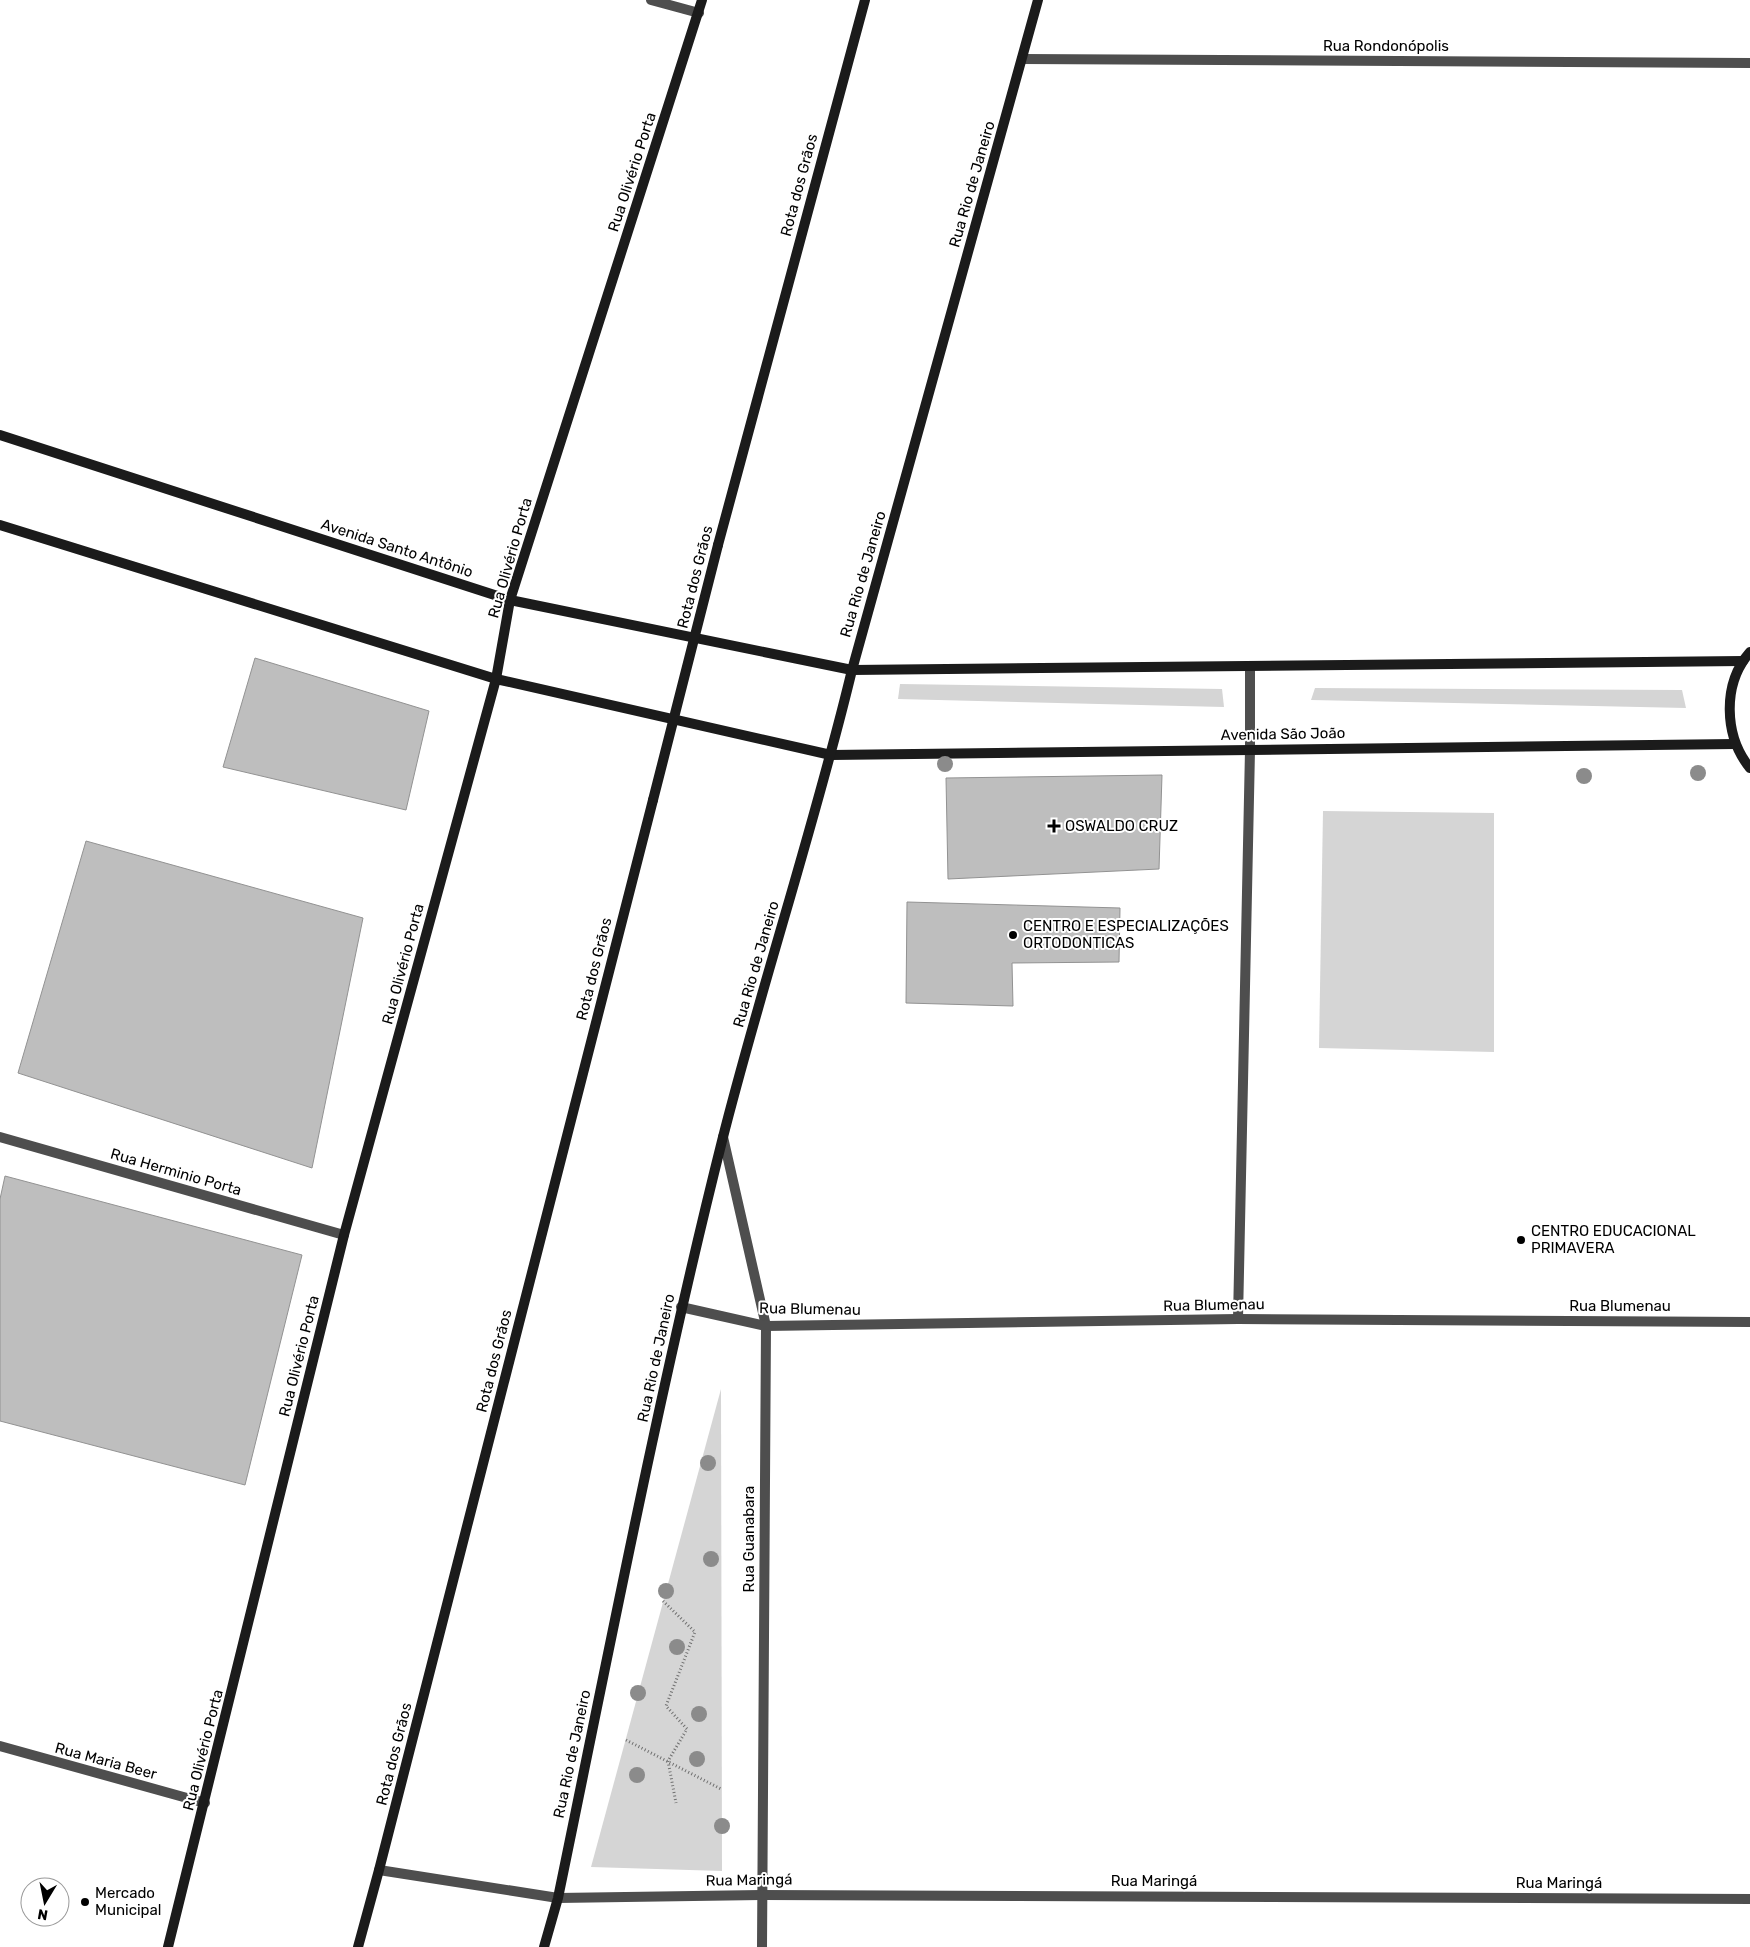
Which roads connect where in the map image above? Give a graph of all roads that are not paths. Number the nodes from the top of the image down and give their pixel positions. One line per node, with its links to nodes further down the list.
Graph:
1 (650, 0): 5 (street)
2 (702, 0): 5 (street, Rua Olivério Porta)
3 (865, 0): 29 (street, Rota dos Grãos, bridge)
4 (1038, 0): 6 (street, Rua Rio de Janeiro)
5 (699, 13): 10 (street, Rua Olivério Porta)
6 (1022, 60): 7 (street, Rua Rondonópolis); 14 (street, Rua Rio de Janeiro)
7 (1750, 63)
8 (0, 435): 10 (street, Avenida Santo Antônio)
9 (0, 525): 15 (street)
10 (510, 600): 14 (street, Avenida Santo Antônio); 15 (street, Rua Olivério Porta)
11 (1750, 652): 12 (street)
12 (1742, 661): 13 (street); 16 (street)
13 (1250, 666): 14 (street); 17 (street)
14 (852, 670): 18 (street, Rua Rio de Janeiro)
15 (496, 679): 18 (street); 22 (street, Rua Olivério Porta)
16 (1735, 744): 17 (street, Avenida São João); 19 (street)
17 (1250, 750): 18 (street, Avenida São João); 24 (street)
18 (831, 755): 20 (street, Rua Rio de Janeiro)
19 (1750, 768)
20 (723, 1137): 23 (street, Rua Rio de Janeiro); 26 (street, Rua Guanabara)
21 (0, 1138): 22 (street, Rua Herminio Porta)
22 (344, 1235): 28 (street, Rua Olivério Porta)
23 (681, 1307): 26 (street, Rua Blumenau); 31 (street, Rua Rio de Janeiro)
24 (1238, 1319): 25 (street, Rua Blumenau); 26 (street, Rua Blumenau)
25 (1750, 1322)
26 (766, 1326): 30 (street, Rua Guanabara)
27 (0, 1746): 28 (street, Rua Maria Beer)
28 (205, 1803): 33 (street, Rua Olivério Porta)
29 (379, 1870): 31 (street, Rua Maringá); 34 (street, Rota dos Grãos)
30 (762, 1894): 31 (street, Rua Maringá); 32 (street, Rua Maringá); 36 (street, Rua Guanabara)
31 (558, 1898): 35 (street, Rua Rio de Janeiro)
32 (1750, 1898)
33 (168, 1947)
34 (358, 1947)
35 (544, 1947)
36 (762, 1947)

